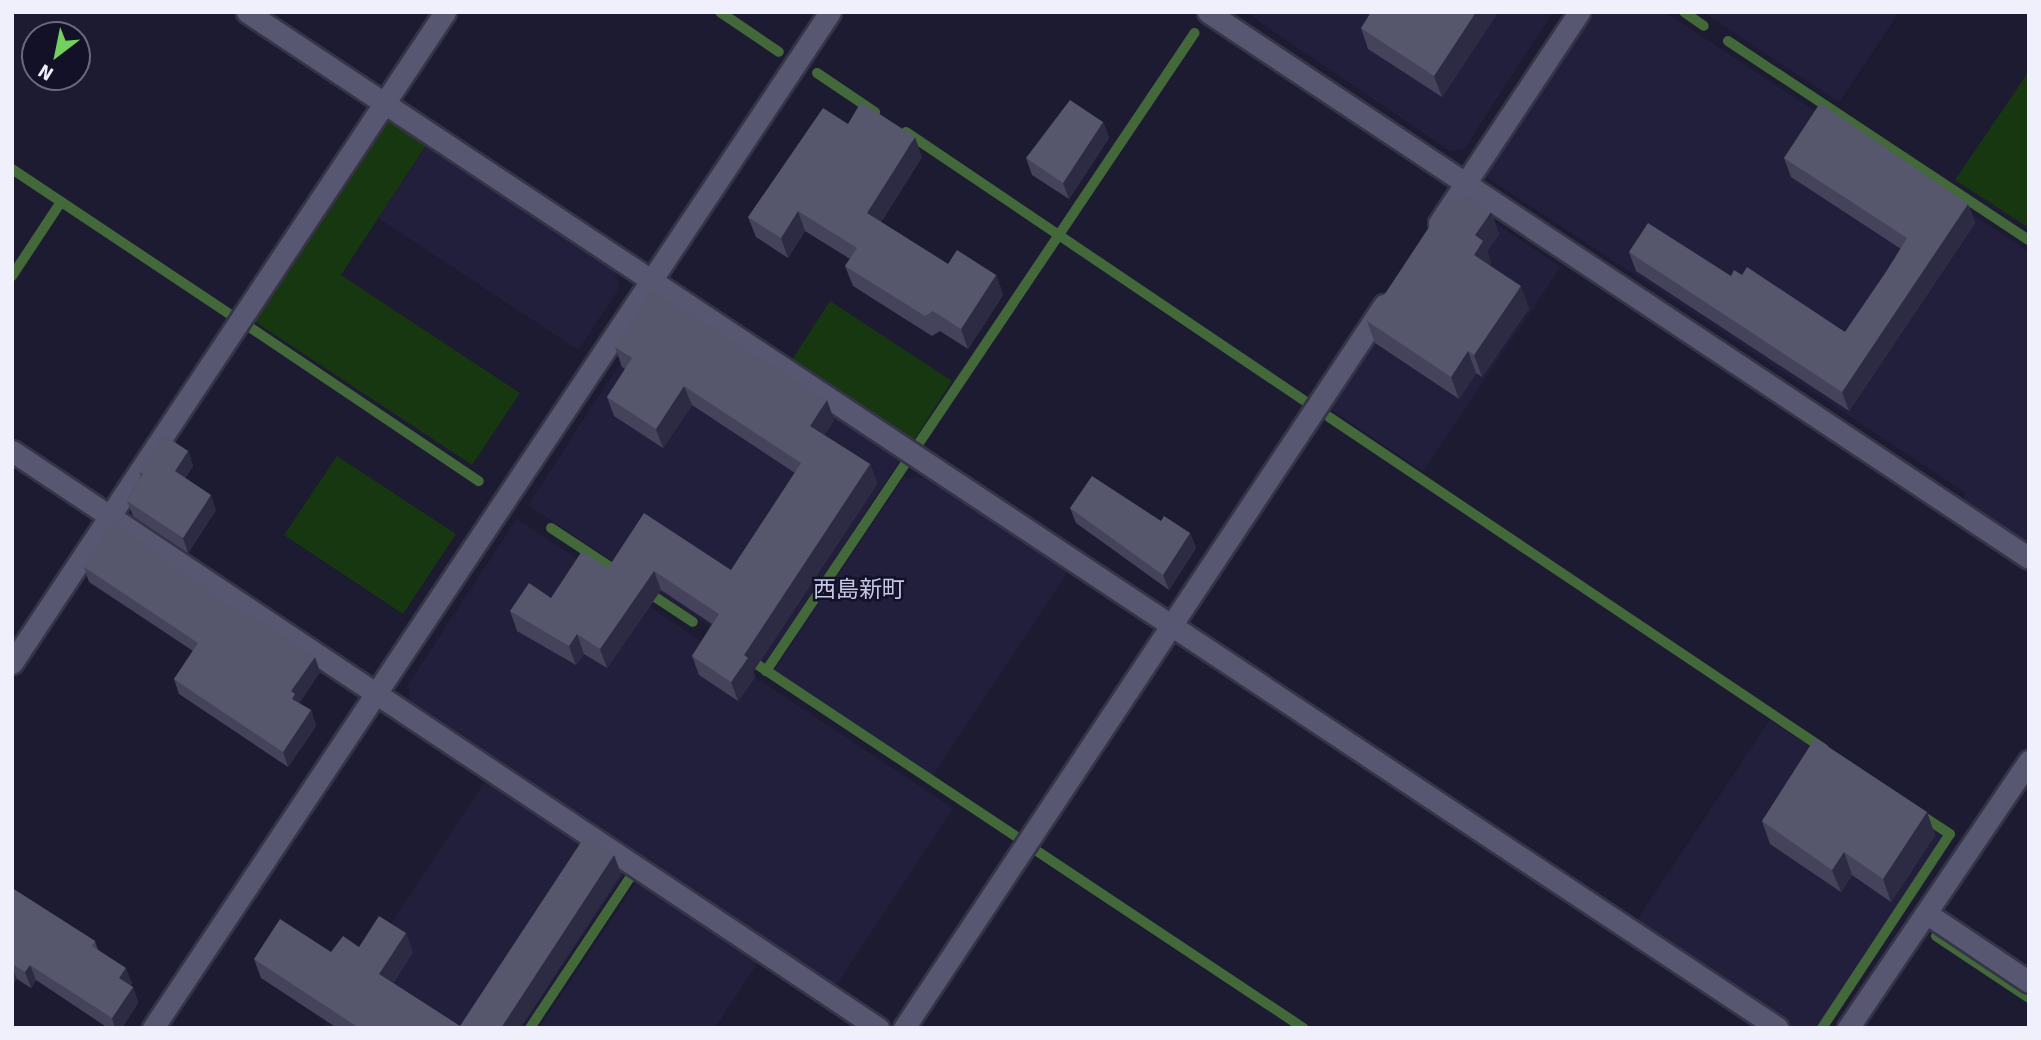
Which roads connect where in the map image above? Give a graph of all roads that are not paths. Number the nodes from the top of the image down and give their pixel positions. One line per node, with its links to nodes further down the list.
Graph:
1 (247, 12): 6 (street)
2 (445, 12): 6 (street)
3 (830, 12): 9 (street)
4 (1208, 12): 7 (street)
5 (1579, 12): 7 (street)
6 (384, 104): 9 (street); 12 (street)
7 (1465, 183): 8 (street); 13 (street)
8 (1426, 242)
9 (651, 281): 14 (street); 16 (street)
10 (1395, 288): 14 (street)
11 (12, 451): 12 (street)
12 (110, 516): 15 (street); 16 (street)
13 (2029, 558)
14 (1171, 626): 22 (street); 23 (street)
15 (12, 663)
16 (376, 694): 20 (street); 21 (street)
17 (2029, 761): 18 (street)
18 (1926, 913): 19 (street); 24 (street)
19 (2029, 982)
20 (153, 1028)
21 (878, 1028)
22 (904, 1028)
23 (1778, 1028)
24 (1848, 1028)

